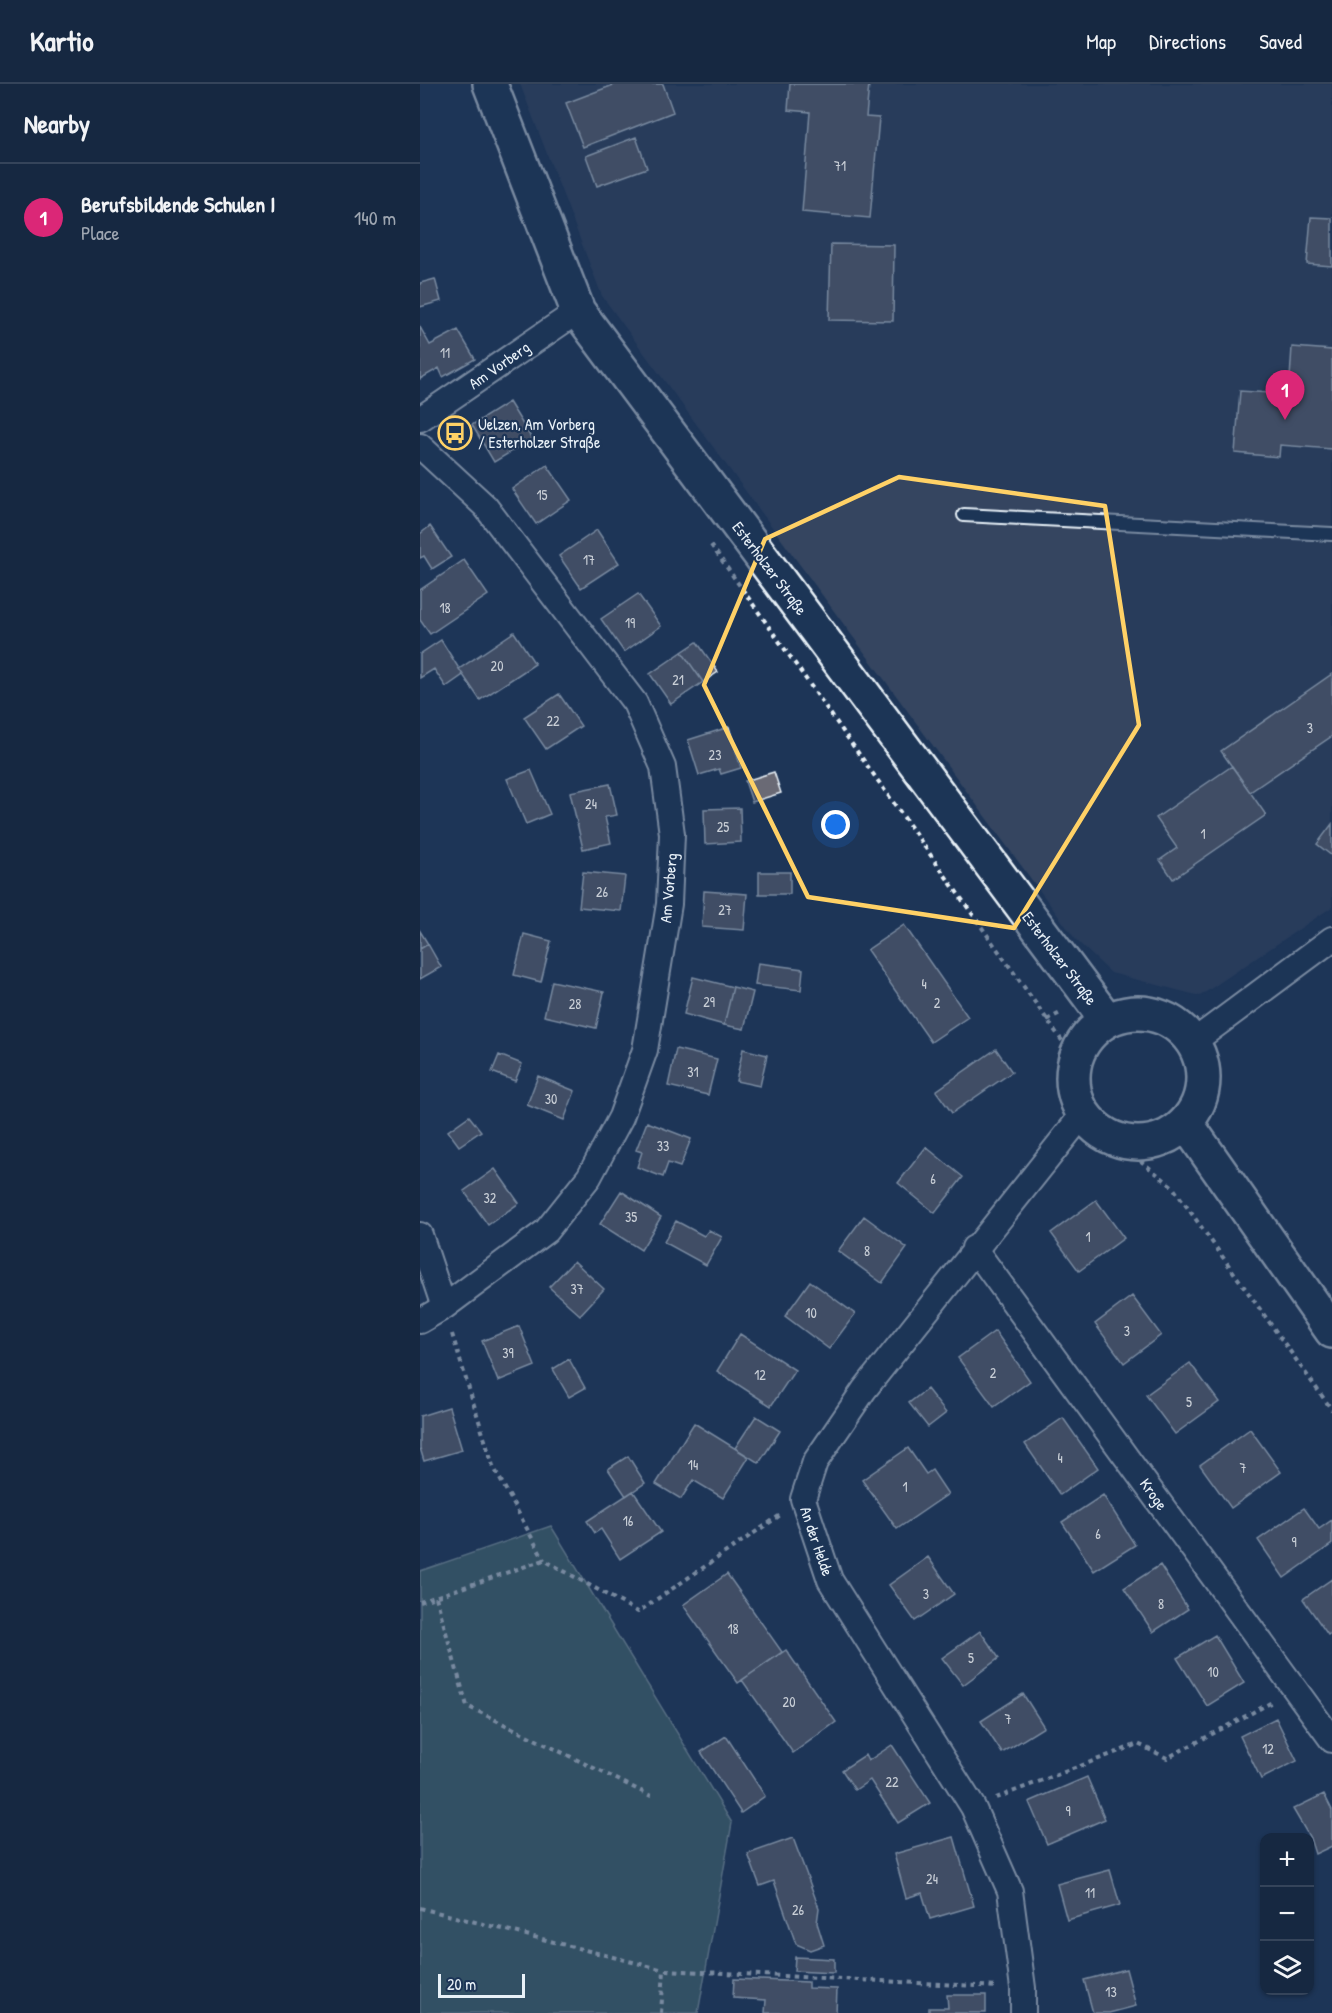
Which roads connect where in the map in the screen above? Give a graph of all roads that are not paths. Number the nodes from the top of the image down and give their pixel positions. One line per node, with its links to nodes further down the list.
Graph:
1 (490, 84): 2 (main road, Esterholzer Straße)
2 (578, 311): 3 (street, Am Vorberg); 8 (main road, Esterholzer Straße)
3 (420, 419)
4 (420, 446): 14 (street, Am Vorberg)
5 (964, 515): 6 (lane)
6 (1332, 534)
7 (1332, 939): 9 (street)
8 (1107, 1020): 9 (main road); 10 (main road)
9 (1193, 1042): 11 (main road)
10 (1083, 1114): 11 (main road); 13 (street, An der Helde)
11 (1186, 1123): 16 (main road)
12 (420, 1235): 14 (street)
13 (974, 1248): 17 (street, Kroge); 18 (street, An der Helde)
14 (444, 1307): 15 (street, Am Vorberg)
15 (420, 1322)
16 (1332, 1330)
17 (1332, 1740)
18 (1023, 2013)

